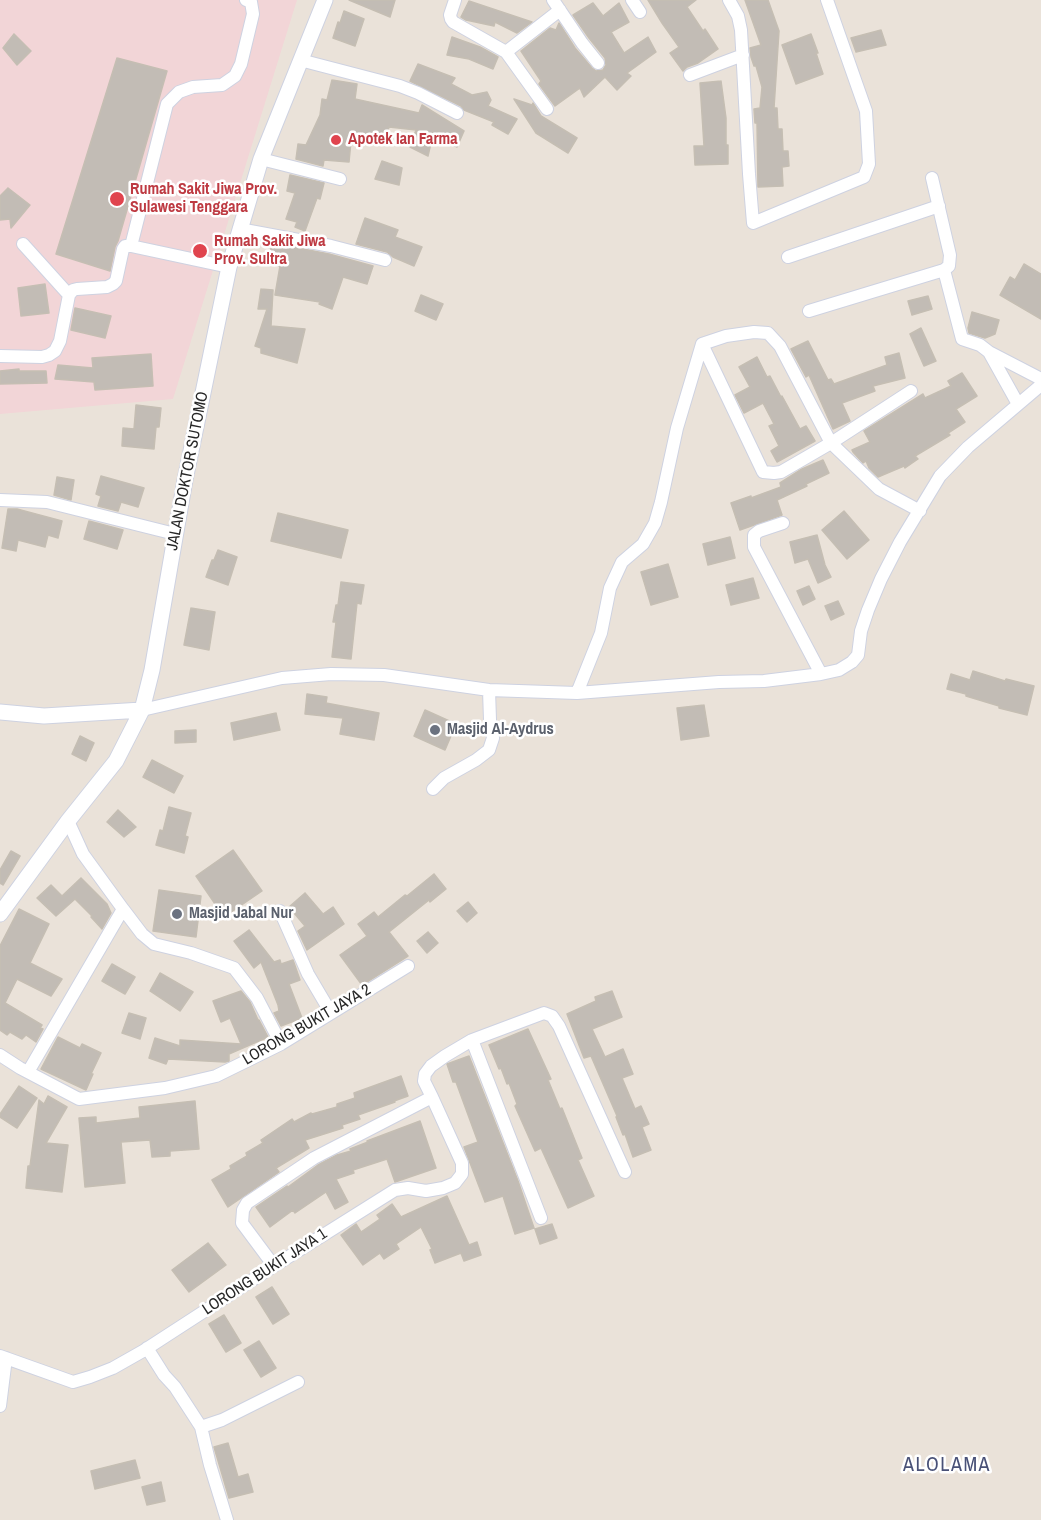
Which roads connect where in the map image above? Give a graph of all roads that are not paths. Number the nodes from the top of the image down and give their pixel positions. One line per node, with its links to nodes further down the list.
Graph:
1 (246, 0): 22 (street)
2 (325, 0): 11 (street, JALAN DOKTOR SUTOMO)
3 (455, 0): 9 (street)
4 (632, 0): 8 (street)
5 (729, 0): 10 (street)
6 (827, 0): 10 (street)
7 (556, 5): 9 (street); 12 (street)
8 (640, 12)
9 (506, 51): 14 (street)
10 (743, 55): 13 (street)
11 (300, 60): 15 (street); 16 (street, JALAN DOKTOR SUTOMO)
12 (598, 63)
13 (690, 75)
14 (547, 109)
15 (457, 113)
16 (261, 159): 18 (street); 20 (street, JALAN DOKTOR SUTOMO)
17 (932, 178): 19 (street)
18 (340, 179)
19 (939, 206): 23 (street); 26 (street)
20 (239, 229): 24 (street); 25 (street, JALAN DOKTOR SUTOMO)
21 (23, 244): 27 (street)
22 (131, 246): 25 (street); 27 (street)
23 (788, 257)
24 (386, 260)
25 (229, 267): 40 (street, JALAN DOKTOR SUTOMO)
26 (945, 270): 28 (street); 30 (street)
27 (69, 295): 31 (street)
28 (809, 311)
29 (702, 344): 36 (street); 36 (street); 43 (street)
30 (989, 352): 32 (street); 35 (street)
31 (0, 356)
32 (1041, 379)
33 (1041, 385): 35 (street)
34 (911, 391): 36 (street)
35 (1018, 404): 38 (street)
36 (831, 443): 38 (street)
37 (0, 500): 40 (street)
38 (920, 511): 41 (street)
39 (783, 523): 41 (street)
40 (175, 534): 44 (street, JALAN DOKTOR SUTOMO)
41 (821, 674): 43 (street)
42 (489, 690): 43 (street); 44 (street); 46 (street)
43 (577, 693)
44 (142, 710): 45 (street); 47 (street, JALAN DOKTOR SUTOMO)
45 (0, 712)
46 (433, 789)
47 (68, 821): 48 (street); 50 (street, JALAN DOKTOR SUTOMO)
48 (123, 909): 54 (street); 56 (street)
49 (280, 911): 52 (street)
50 (0, 914)
51 (408, 966): 52 (street, LORONG BUKIT JAYA 2)
52 (331, 1013): 54 (street, LORONG BUKIT JAYA 2)
53 (472, 1040): 57 (street); 58 (street); 59 (street)
54 (281, 1044): 56 (street, LORONG BUKIT JAYA 2)
55 (0, 1055): 56 (street, LORONG BUKIT JAYA 2)
56 (28, 1072)
57 (435, 1102): 60 (street); 60 (street, LORONG BUKIT JAYA 1)
58 (625, 1172)
59 (541, 1218)
60 (274, 1266): 61 (street, LORONG BUKIT JAYA 1)
61 (147, 1348): 62 (street, LORONG BUKIT JAYA 1); 65 (street)
62 (3, 1357): 64 (street)
63 (298, 1382): 65 (street)
64 (0, 1406)
65 (201, 1427): 66 (street)
66 (227, 1520)

